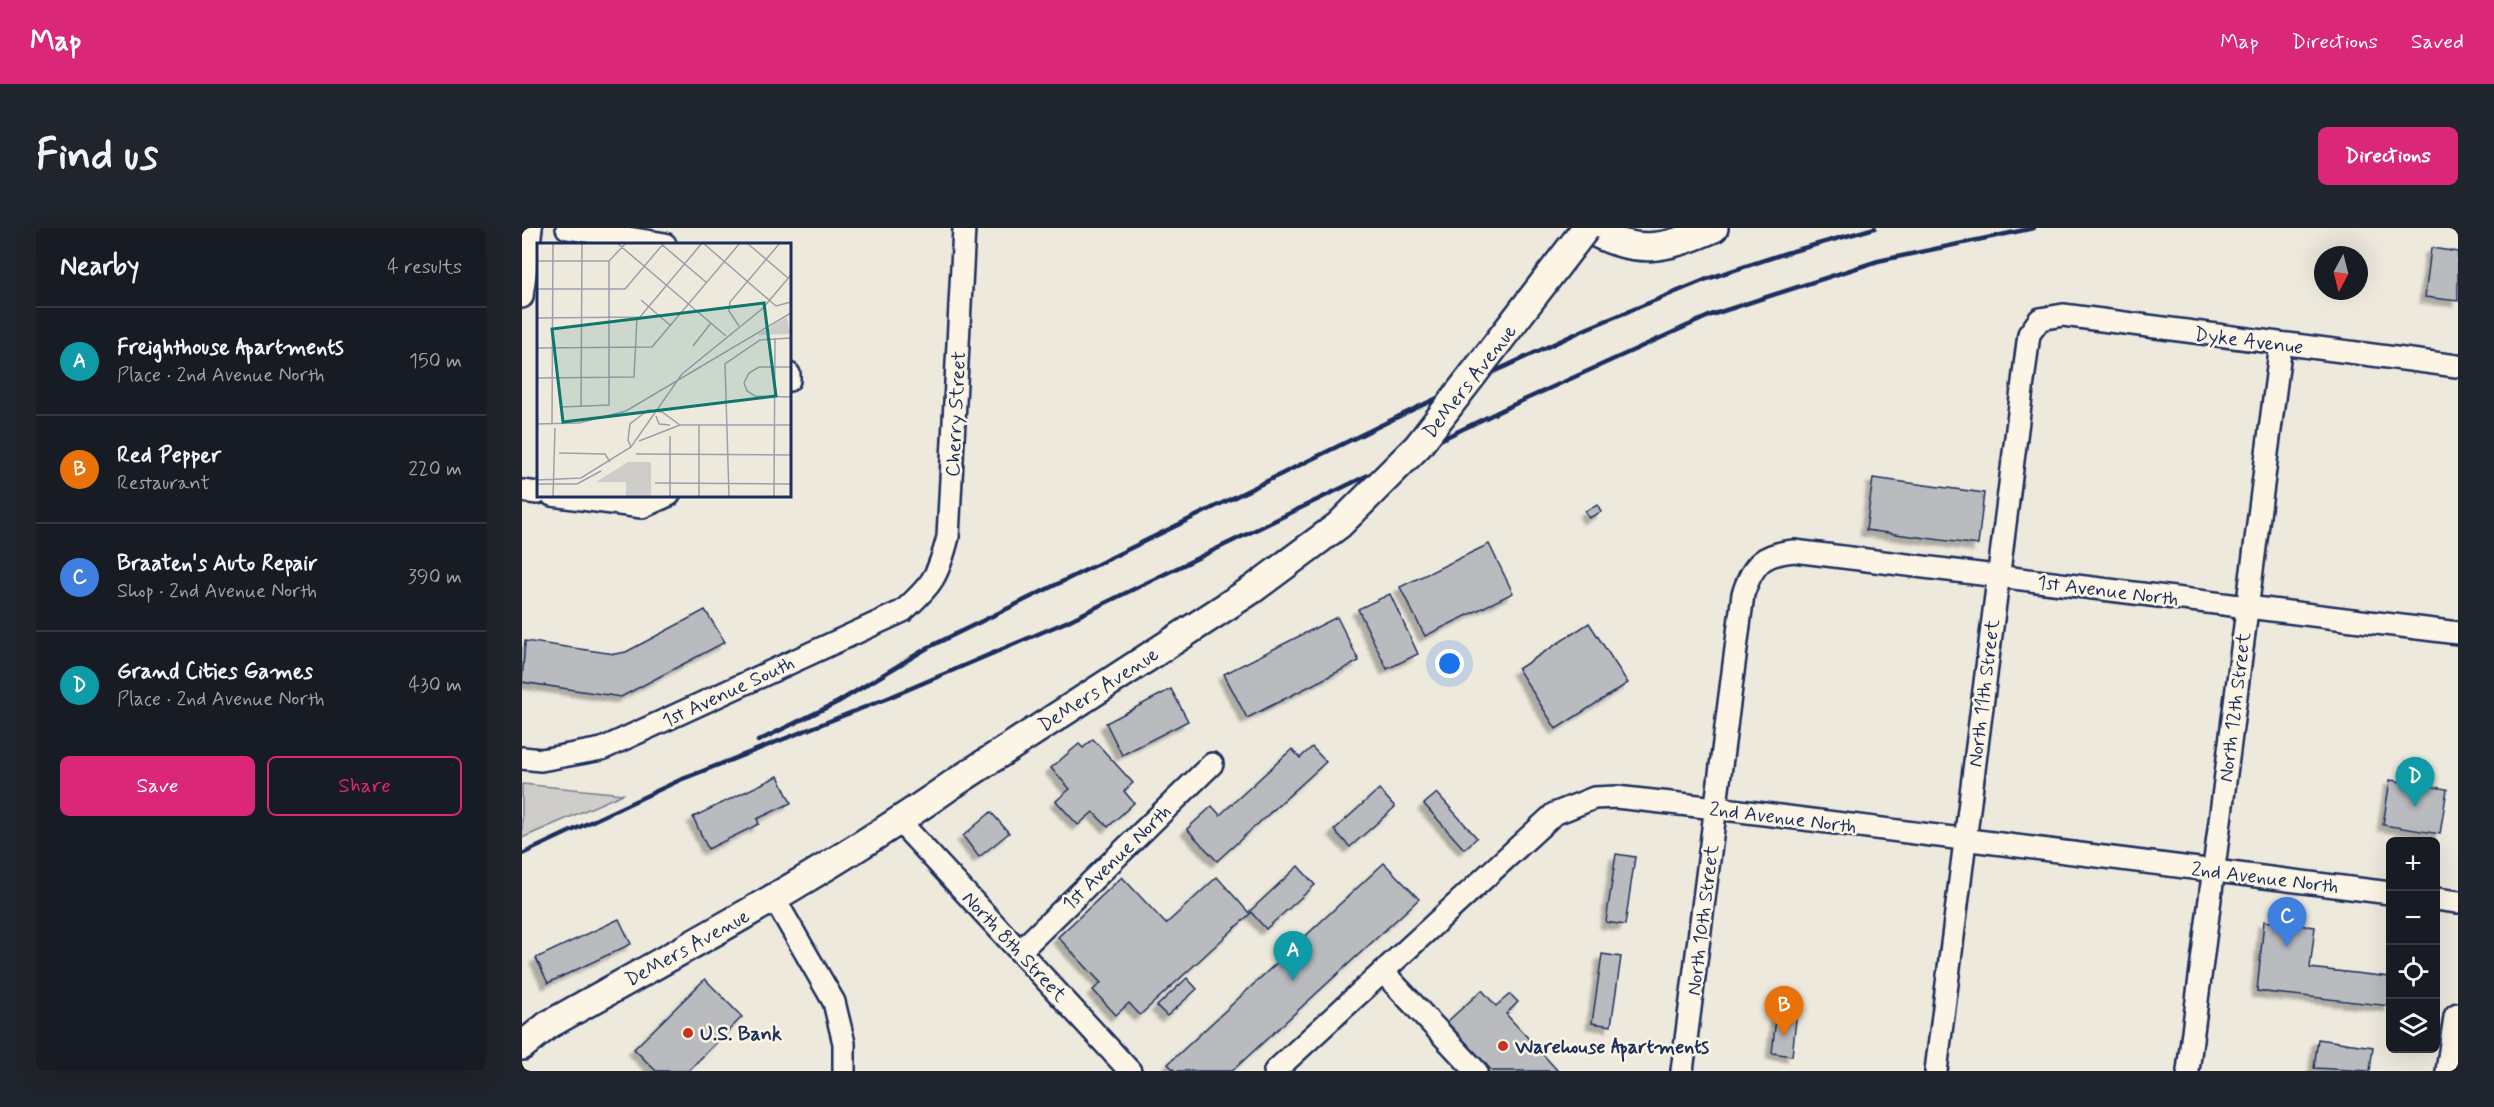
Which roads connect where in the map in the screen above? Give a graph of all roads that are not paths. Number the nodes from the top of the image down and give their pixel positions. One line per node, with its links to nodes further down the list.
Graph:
1 (531, 228): 7 (street)
2 (567, 228): 6 (street)
3 (964, 228): 17 (street, Cherry Street)
4 (1586, 228): 5 (main road); 23 (main road, DeMers Avenue, bridge)
5 (1714, 228)
6 (659, 243)
7 (522, 297)
8 (2040, 319): 9 (street, Dyke Avenue); 16 (street, North 11th Street)
9 (2281, 344): 10 (street, Dyke Avenue); 18 (street, North 12th Street)
10 (2457, 366)
11 (522, 491): 12 (street)
12 (537, 493)
13 (560, 496): 14 (street)
14 (667, 496)
15 (1761, 561): 16 (street, 1st Avenue North); 22 (street, North 10th Street)
16 (1997, 576): 18 (street, 1st Avenue North); 24 (street, North 11th Street)
17 (924, 593): 20 (street, 1st Avenue South)
18 (2247, 608): 19 (street, 1st Avenue North); 25 (street, North 12th Street)
19 (2458, 633)
20 (522, 758)
21 (1212, 764): 30 (street, 1st Avenue North)
22 (1716, 808): 24 (street, 2nd Avenue North); 31 (street, 2nd Avenue North); 38 (street, North 10th Street)
23 (900, 822): 27 (main road, DeMers Avenue); 30 (street, North 8th Street)
24 (1965, 839): 25 (street, 2nd Avenue North); 39 (street, North 11th Street)
25 (2214, 870): 26 (street, 2nd Avenue North); 40 (street, North 12th Street)
26 (2386, 892)
27 (774, 898): 33 (main road, DeMers Avenue); 34 (street)
28 (2440, 900): 29 (street)
29 (2458, 902)
30 (1020, 951): 35 (street, North 8th Street)
31 (1383, 972): 36 (street, 2nd Avenue North); 37 (street)
32 (2458, 1017): 41 (main road)
33 (522, 1046)
34 (844, 1071)
35 (1130, 1071)
36 (1275, 1071)
37 (1476, 1071)
38 (1682, 1071)
39 (1936, 1071)
40 (2188, 1071)
41 (2450, 1071)

